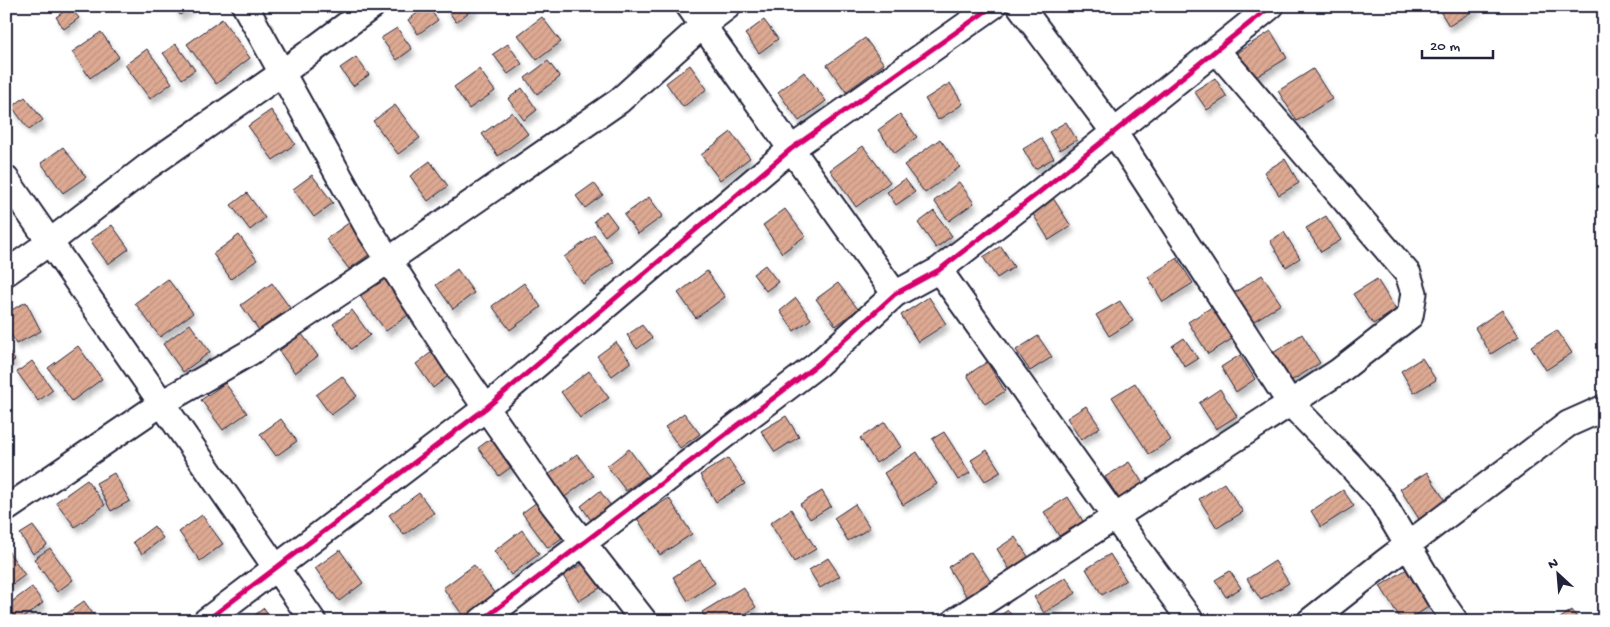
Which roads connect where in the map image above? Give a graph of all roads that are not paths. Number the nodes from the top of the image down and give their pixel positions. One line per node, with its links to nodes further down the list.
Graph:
1 (245, 6): 9 (street)
2 (372, 6): 9 (street)
3 (728, 6): 7 (street)
4 (993, 6): 11 (street)
5 (1020, 6): 10 (street)
6 (1271, 6): 8 (street)
7 (695, 16): 11 (street); 14 (street)
8 (1216, 50): 10 (street); 19 (street)
9 (282, 73): 13 (street); 14 (street)
10 (1114, 132): 15 (street); 19 (street)
11 (791, 149): 17 (street); 20 (street)
12 (6, 179): 13 (street)
13 (50, 242): 16 (street); 18 (street)
14 (389, 260): 18 (street); 20 (street)
15 (939, 270): 17 (street); 23 (street)
16 (6, 274)
17 (895, 294): 24 (street)
18 (162, 403): 22 (street); 26 (street)
19 (1290, 403): 23 (street); 25 (street)
20 (486, 408): 24 (street); 26 (street)
21 (1604, 408): 25 (street)
22 (6, 509)
23 (1115, 517): 31 (street); 32 (street)
24 (583, 543): 29 (street); 30 (street)
25 (1408, 544): 33 (street); 34 (street)
26 (276, 569): 27 (street); 28 (street)
27 (206, 621)
28 (313, 621)
29 (481, 621)
30 (644, 621)
31 (955, 621)
32 (1191, 621)
33 (1310, 621)
34 (1455, 621)

